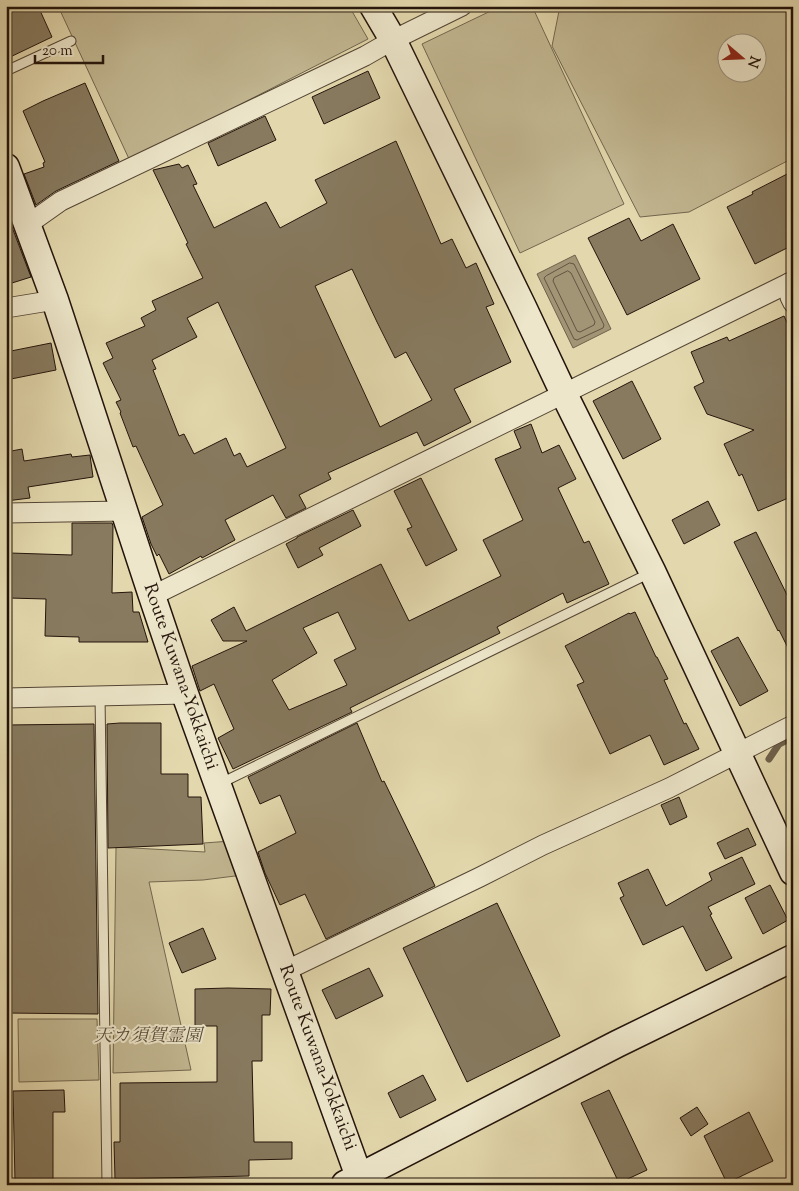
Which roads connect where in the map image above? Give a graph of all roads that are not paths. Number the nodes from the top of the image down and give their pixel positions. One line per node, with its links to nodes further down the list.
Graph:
1 (373, 6): 3 (street)
2 (462, 6): 3 (street)
3 (392, 40): 7 (street); 12 (street)
4 (71, 41): 5 (lane)
5 (6, 71)
6 (6, 167): 7 (street, Route Kuwana-Yokkaichi)
7 (27, 225): 9 (street, Route Kuwana-Yokkaichi)
8 (791, 282): 10 (street); 12 (street)
9 (55, 300): 11 (street); 13 (street, Route Kuwana-Yokkaichi)
10 (793, 303)
11 (6, 308)
12 (564, 394): 15 (street); 16 (street)
13 (124, 511): 14 (street); 16 (street, Route Kuwana-Yokkaichi)
14 (6, 513)
15 (652, 571): 21 (street); 22 (lane)
16 (152, 596): 17 (street, Route Kuwana-Yokkaichi)
17 (185, 694): 18 (street); 22 (street, Route Kuwana-Yokkaichi)
18 (100, 696): 19 (street); 27 (lane)
19 (6, 698)
20 (793, 725): 21 (street)
21 (736, 752): 23 (street); 25 (street)
22 (217, 784): 25 (street, Route Kuwana-Yokkaichi)
23 (793, 872)
24 (793, 958): 26 (street)
25 (285, 971): 26 (street, Route Kuwana-Yokkaichi)
26 (355, 1182)
27 (107, 1185)

